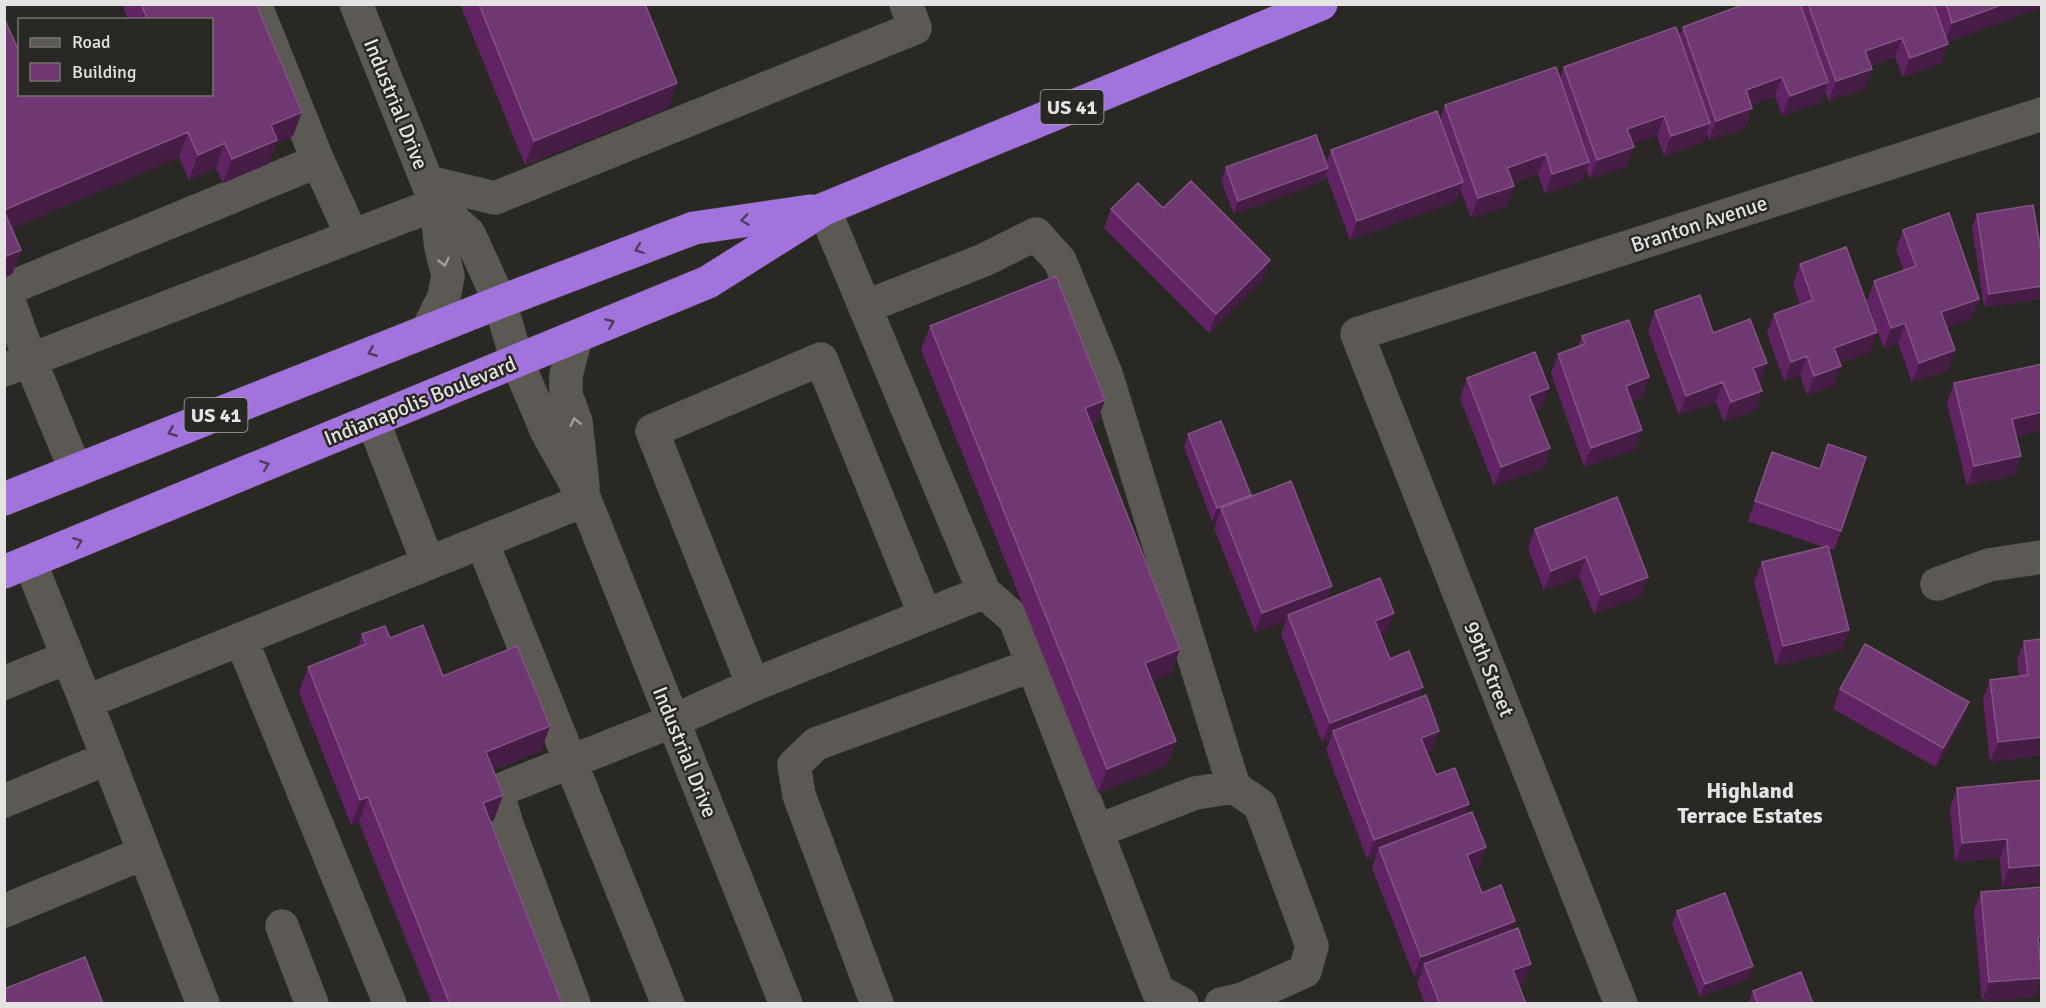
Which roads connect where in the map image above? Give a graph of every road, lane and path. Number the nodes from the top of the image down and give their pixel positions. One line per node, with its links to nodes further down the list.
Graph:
1 (255, 4): 6 (street)
2 (356, 4): 7 (street, Industrial Drive)
3 (906, 4): 7 (street)
4 (1321, 4): 8 (highway, Indianapolis Boulevard / US 41)
5 (2042, 114): 13 (street, Branton Avenue)
6 (318, 161): 9 (street); 16 (street)
7 (432, 193): 9 (street); 10 (street, Industrial Drive); 12 (street, Industrial Drive, one-way to 12)
8 (824, 209): 10 (highway, Indianapolis Boulevard / US 41, one-way to 10); 11 (street); 14 (highway, Indianapolis Boulevard / US 41, one-way to 8)
9 (352, 236): 16 (street)
10 (500, 302): 12 (highway, Indianapolis Boulevard / US 41); 15 (street, Industrial Drive)
11 (865, 307): 26 (street); 37 (street)
12 (427, 331): 18 (highway, Indianapolis Boulevard / US 41, one-way to 18)
13 (1357, 334): 52 (street, 99th Street)
14 (576, 337): 15 (highway, Indianapolis Boulevard / US 41); 20 (street, Industrial Drive, one-way to 14)
15 (517, 361): 17 (highway, Indianapolis Boulevard / US 41); 20 (street, Industrial Drive)
16 (17, 365): 18 (street)
17 (372, 421): 23 (street); 24 (highway, Indianapolis Boulevard / US 41, one-way to 17)
18 (76, 471): 19 (highway, Indianapolis Boulevard / US 41)
19 (4, 499)
20 (585, 500): 21 (street); 34 (street, Industrial Drive)
21 (482, 542): 23 (street); 36 (street)
22 (2042, 557): 25 (street)
23 (428, 563): 28 (street)
24 (17, 567): 29 (street)
25 (1937, 584)
26 (984, 592): 27 (street); 30 (street)
27 (925, 615): 32 (street); 32 (street)
28 (241, 639): 33 (street); 45 (street)
29 (68, 657): 31 (street); 33 (street)
30 (1033, 665): 39 (street); 49 (street)
31 (4, 683)
32 (753, 685): 34 (street)
33 (86, 702): 35 (street)
34 (673, 721): 36 (street); 48 (street, Industrial Drive)
35 (108, 758): 38 (street); 40 (street)
36 (571, 763): 46 (street); 47 (street)
37 (1234, 787): 39 (street); 51 (street)
38 (4, 801)
39 (1097, 831): 50 (street)
40 (144, 853): 41 (street); 43 (street)
41 (4, 911)
42 (282, 926): 44 (street)
43 (202, 1004)
44 (312, 1004)
45 (390, 1004)
46 (574, 1004)
47 (668, 1004)
48 (786, 1004)
49 (877, 1004)
50 (1182, 1004)
51 (1221, 1004)
52 (1621, 1004)

